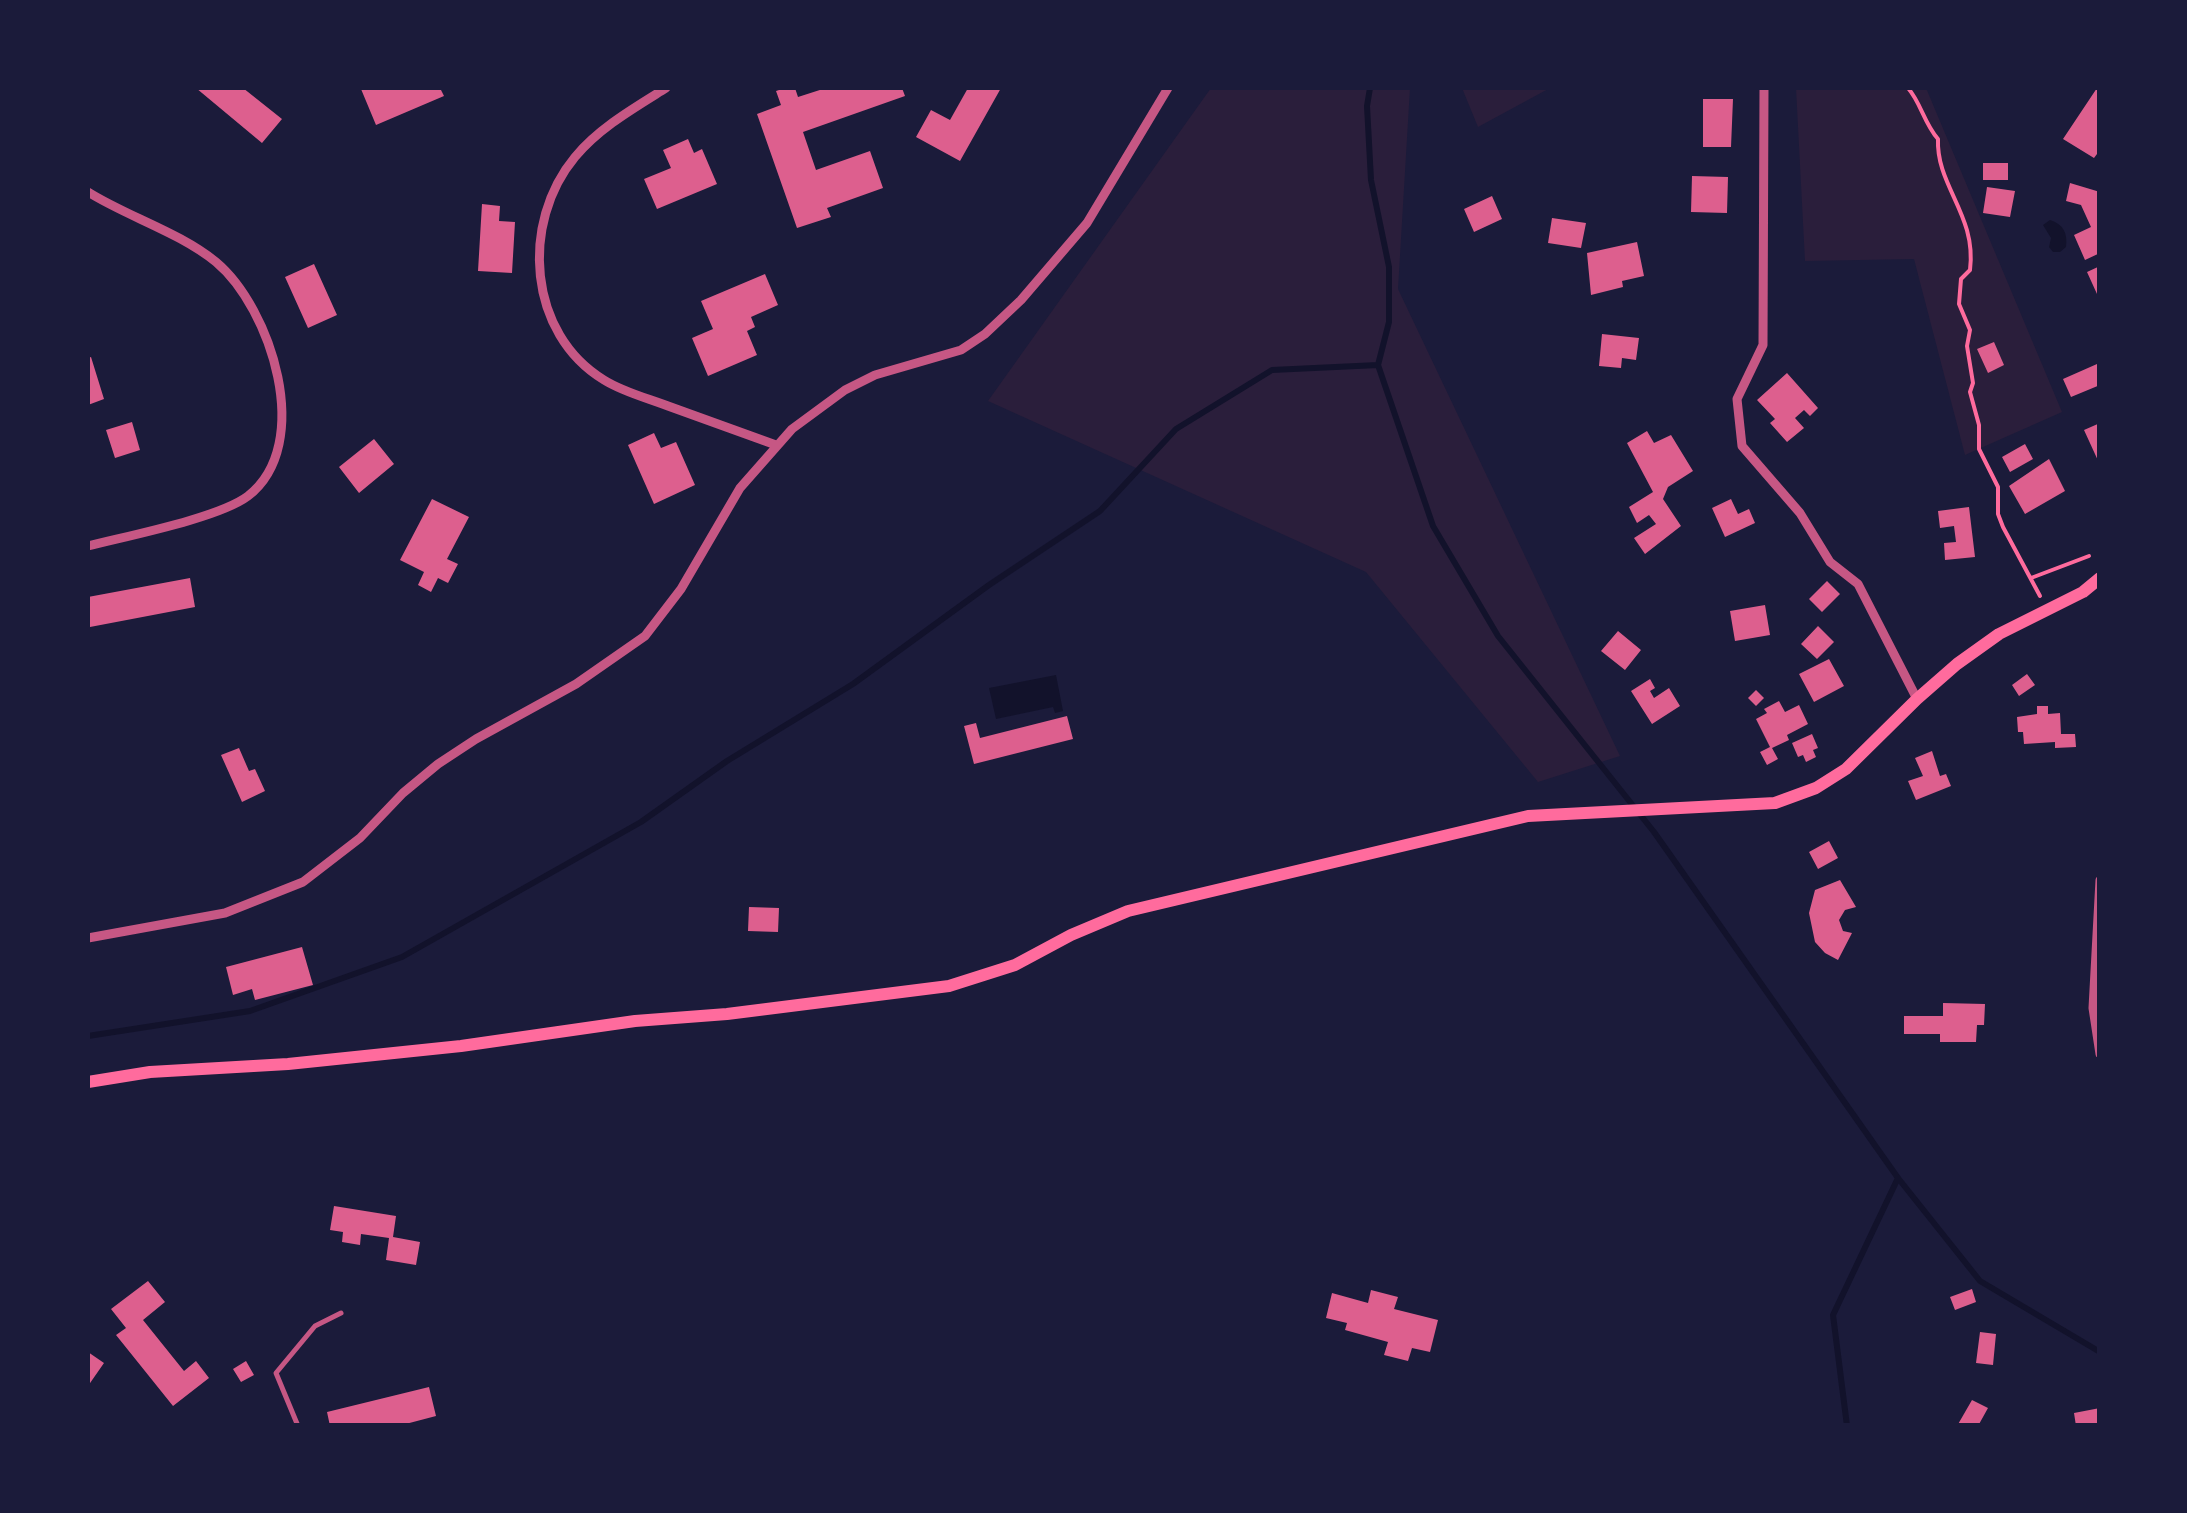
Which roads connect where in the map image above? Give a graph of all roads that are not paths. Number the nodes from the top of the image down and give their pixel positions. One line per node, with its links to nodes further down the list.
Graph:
1 (666, 88): 5 (street)
2 (1168, 88): 5 (street)
3 (1764, 88): 8 (street)
4 (88, 192): 6 (street)
5 (776, 445): 10 (street)
6 (88, 546)
7 (2100, 578): 8 (main road)
8 (1917, 698): 13 (main road)
9 (2100, 880): 11 (street)
10 (88, 938)
11 (2098, 944): 12 (street)
12 (2100, 1054)
13 (88, 1082)
14 (341, 1313): 15 (lane)
15 (298, 1426)

